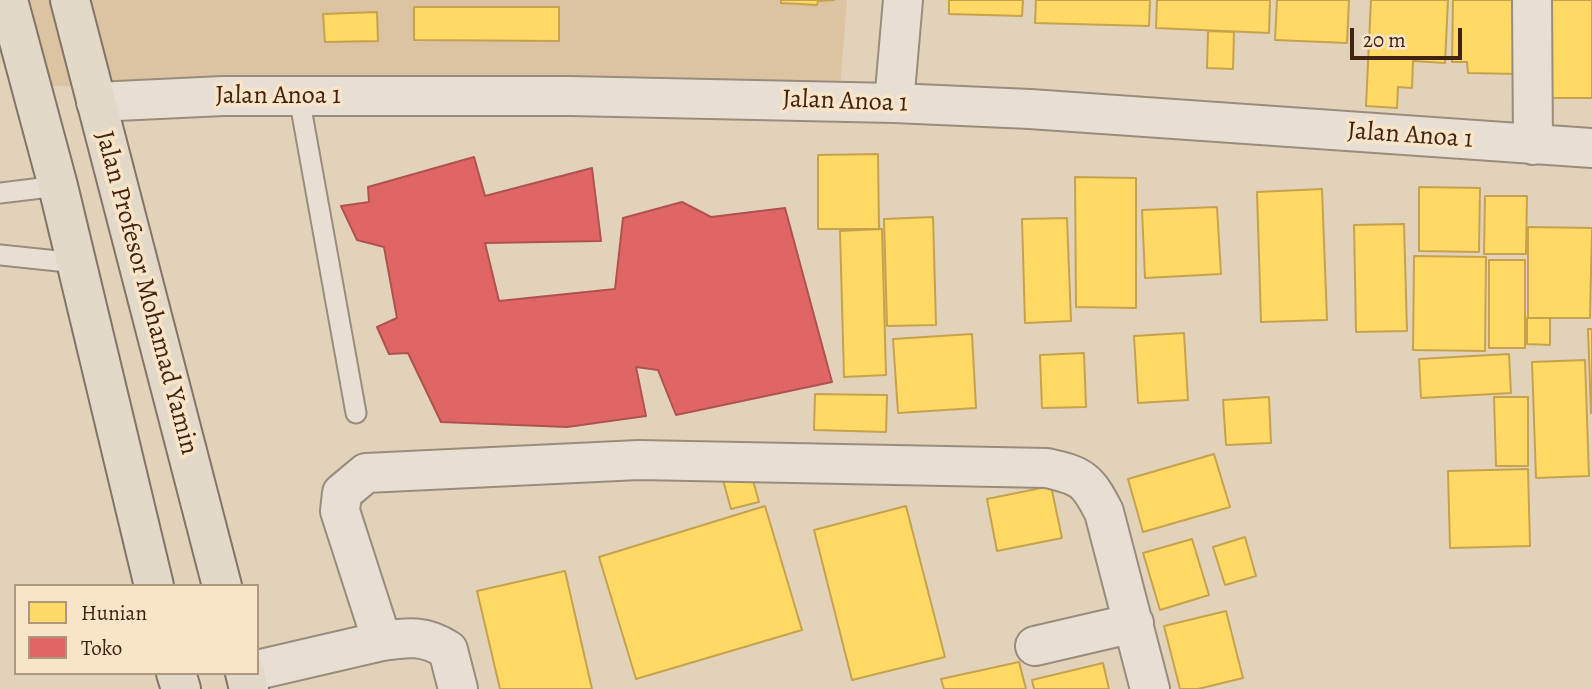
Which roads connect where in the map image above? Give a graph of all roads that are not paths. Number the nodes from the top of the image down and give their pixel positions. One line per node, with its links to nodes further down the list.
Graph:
1 (8, 0): 10 (main road)
2 (70, 0): 6 (main road, Jalan Profesor Mohamad Yamin)
3 (903, 0): 7 (street)
4 (1532, 0): 8 (street)
5 (299, 97): 6 (street, Jalan Anoa 1); 7 (street, Jalan Anoa 1); 14 (lane)
6 (96, 102): 16 (main road, Jalan Profesor Mohamad Yamin)
7 (894, 103): 8 (street, Jalan Anoa 1)
8 (1533, 145): 9 (street, Jalan Anoa 1)
9 (1592, 148)
10 (58, 187): 11 (lane); 13 (main road)
11 (0, 193)
12 (0, 255): 13 (lane)
13 (77, 263): 15 (main road)
14 (356, 413)
15 (154, 584)
16 (221, 584)
17 (1134, 623): 18 (street); 19 (street); 22 (street)
18 (382, 641): 20 (street); 21 (street)
19 (1035, 646)
20 (259, 670)
21 (458, 689)
22 (1150, 689)

